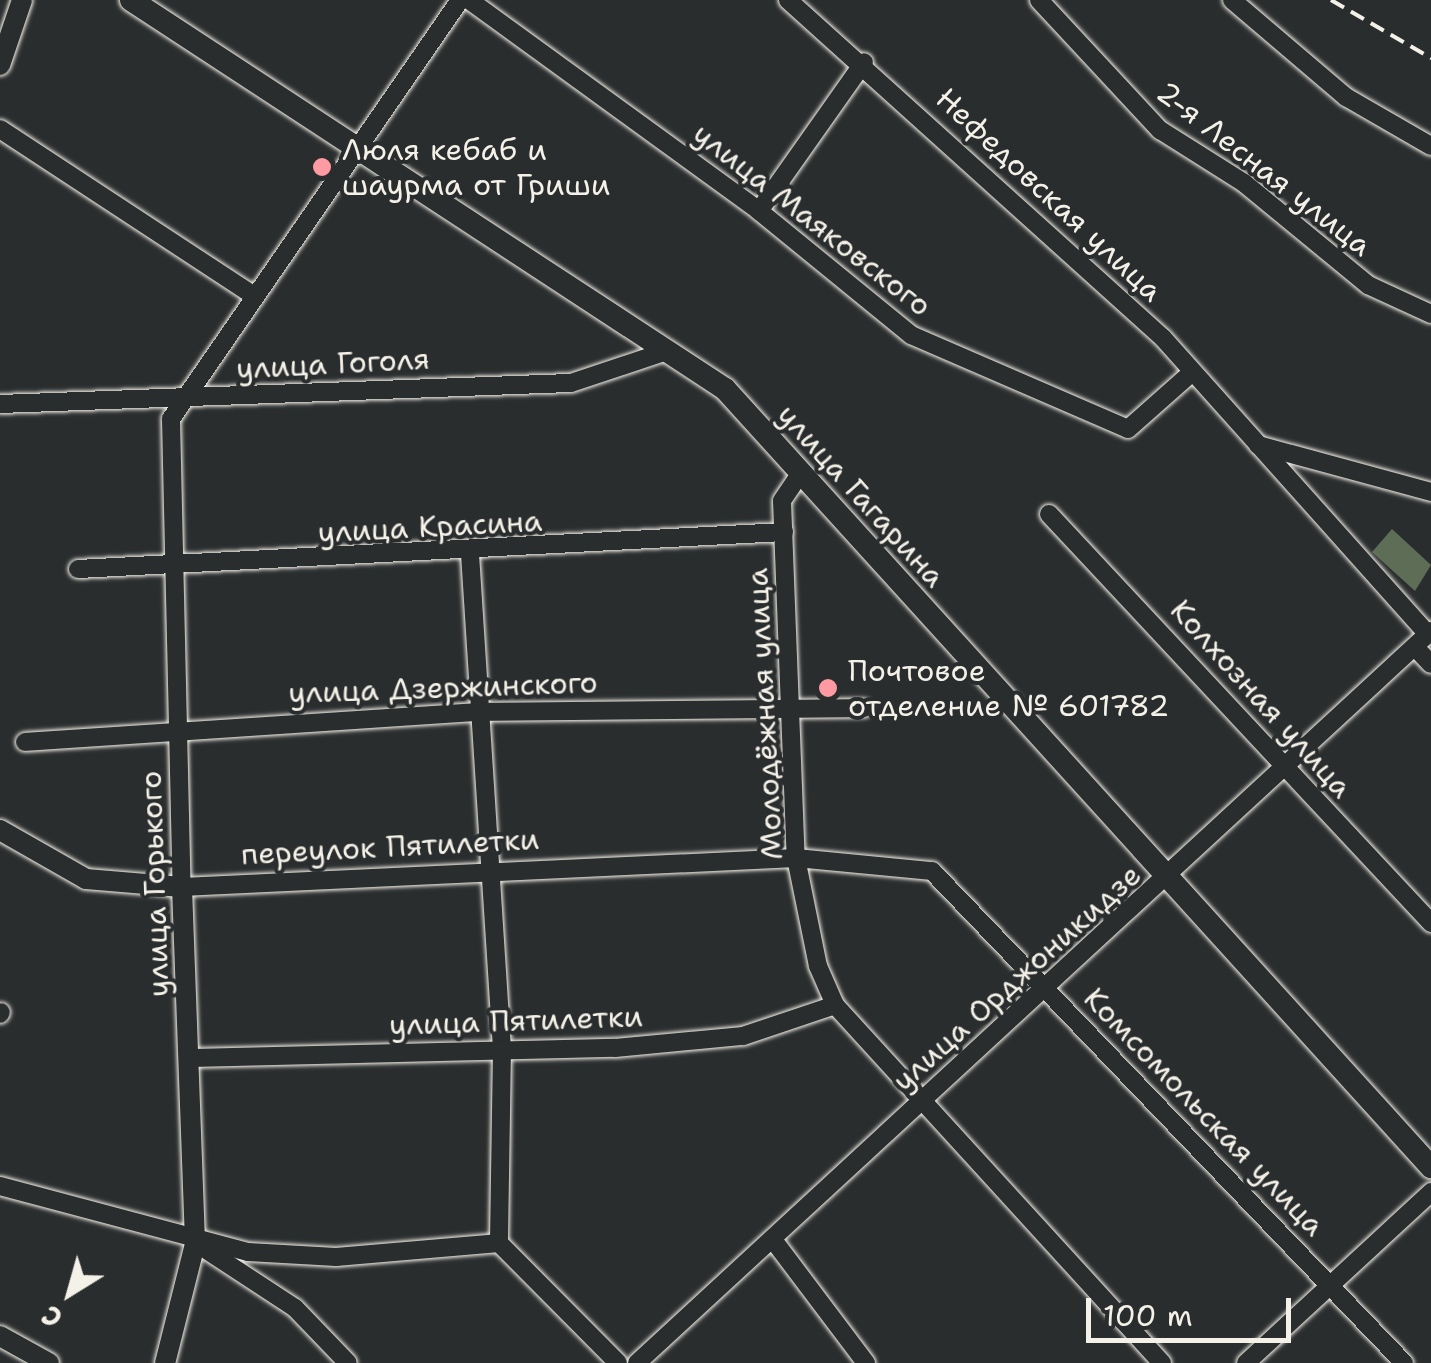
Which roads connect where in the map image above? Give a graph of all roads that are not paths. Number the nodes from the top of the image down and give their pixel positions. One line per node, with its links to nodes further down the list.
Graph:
1 (22, 0): 9 (street)
2 (131, 0): 12 (main road, улица Гагарина)
3 (460, 0): 12 (street)
4 (469, 0): 13 (street, улица Маяковского)
5 (788, 0): 8 (street, Нефедовская улица)
6 (1039, 0): 15 (street, 2-я Лесная улица)
7 (1232, 0): 11 (street)
8 (864, 62): 13 (street); 17 (street, Нефедовская улица)
9 (0, 64)
10 (0, 129): 14 (street)
11 (1431, 146)
12 (353, 148): 14 (street); 16 (main road, улица Гагарина)
13 (759, 211): 17 (street, улица Маяковского)
14 (254, 296): 18 (street)
15 (1431, 314)
16 (664, 352): 18 (street, улица Гоголя); 21 (main road, улица Гагарина)
17 (1189, 375): 20 (street, Нефедовская улица)
18 (180, 401): 19 (street, улица Гоголя); 26 (street, улица Горького)
19 (0, 404)
20 (1258, 444): 22 (street, Нефедовская улица); 28 (street, Нефедовская улица)
21 (800, 474): 24 (street, Молодёжная улица); 39 (main road, улица Гагарина)
22 (1431, 492)
23 (1049, 514): 35 (street, Колхозная улица)
24 (784, 532): 25 (street, улица Красина); 30 (street, Молодёжная улица)
25 (470, 554): 26 (street, улица Красина); 32 (street)
26 (174, 566): 27 (street, улица Красина); 33 (street, улица Горького)
27 (78, 569)
28 (1425, 637): 29 (street, Нефедовская улица); 35 (street, улица Орджоникидзе)
29 (1431, 664)
30 (796, 704): 31 (street, улица Дзержинского); 32 (street, улица Дзержинского); 37 (street, Молодёжная улица)
31 (864, 708)
32 (481, 712): 33 (street, улица Дзержинского); 38 (street)
33 (180, 728): 34 (street, улица Дзержинского); 40 (street, улица Горького)
34 (24, 742)
35 (1284, 768): 39 (street, улица Орджоникидзе); 41 (street, Колхозная улица)
36 (0, 830): 40 (street, переулок Пятилетки)
37 (796, 858): 38 (street, переулок Пятилетки); 42 (street, Комсомольская улица); 43 (street, Молодёжная улица)
38 (489, 872): 40 (street, переулок Пятилетки); 44 (street)
39 (1167, 881): 42 (street, улица Орджоникидзе); 47 (main road, улица Гагарина)
40 (182, 887): 45 (street, улица Горького)
41 (1431, 923)
42 (1046, 987): 46 (street, улица Орджоникидзе); 53 (street, Комсомольская улица)
43 (835, 1005): 44 (street, улица Пятилетки); 46 (street, Молодёжная улица)
44 (502, 1049): 45 (street, улица Пятилетки); 51 (street)
45 (192, 1058): 52 (street, улица Горького)
46 (922, 1100): 50 (street, улица Орджоникидзе); 61 (street, Молодёжная улица)
47 (1431, 1167)
48 (0, 1186): 52 (street)
49 (1431, 1192): 53 (street)
50 (774, 1241): 59 (street, улица Орджоникидзе); 60 (street)
51 (499, 1243): 52 (street); 58 (street)
52 (195, 1244): 56 (street, улица Горького); 57 (street)
53 (1329, 1283): 62 (street); 63 (street, Комсомольская улица)
54 (0, 1336): 55 (street)
55 (49, 1363)
56 (165, 1363)
57 (348, 1363)
58 (618, 1363)
59 (637, 1363)
60 (866, 1363)
61 (1162, 1363)
62 (1246, 1363)
63 (1404, 1363)

